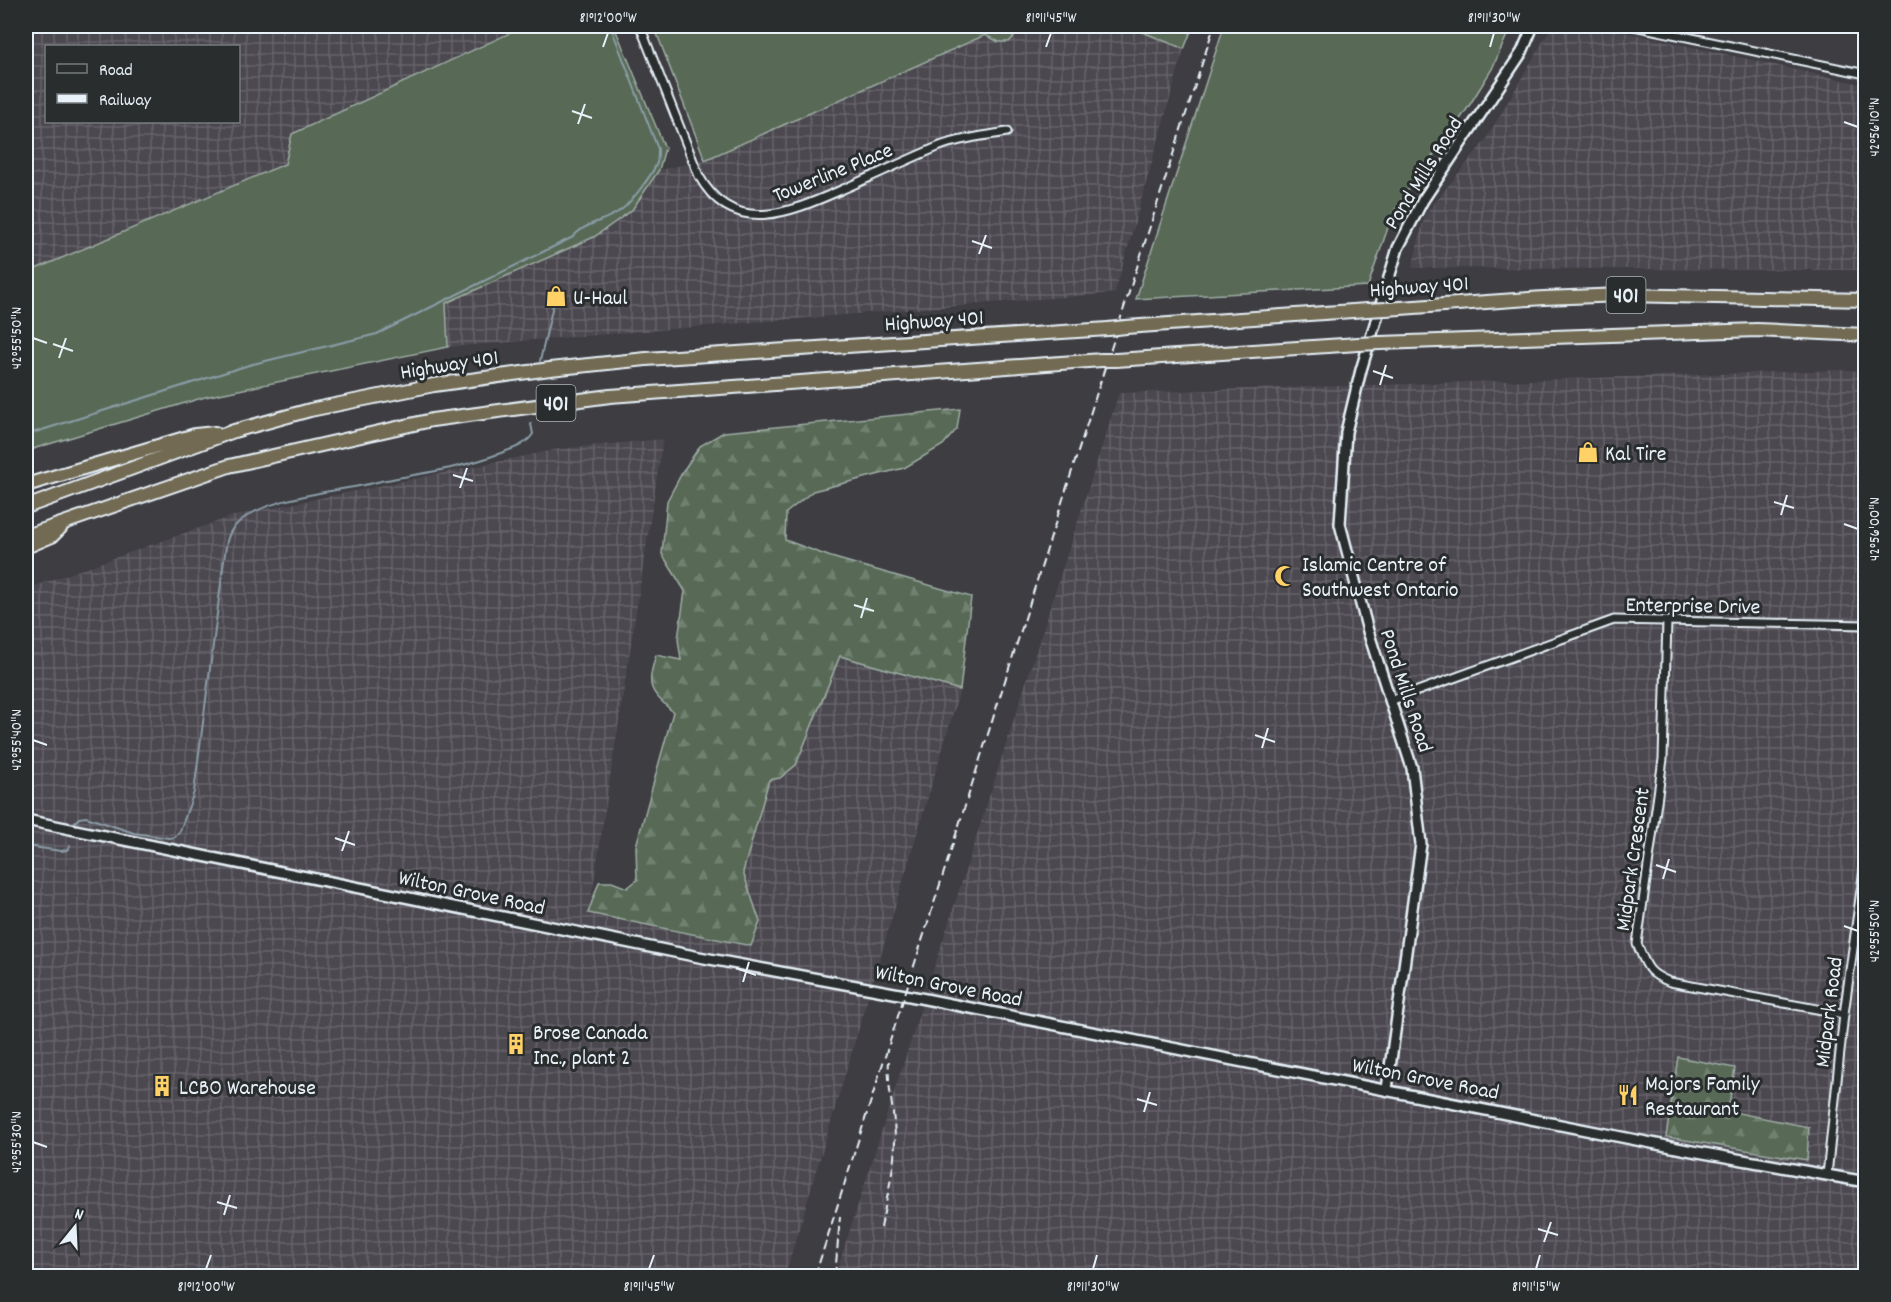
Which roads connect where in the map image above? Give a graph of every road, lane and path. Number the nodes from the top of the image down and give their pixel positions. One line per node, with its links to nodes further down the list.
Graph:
1 (640, 26): 5 (street, Towerline Place)
2 (1533, 26): 16 (main road, Pond Mills Road)
3 (1634, 26): 4 (street)
4 (1866, 74)
5 (1007, 132)
6 (1866, 300): 8 (highway, Highway 401 / 401, bridge)
7 (1866, 334): 11 (highway, 401, bridge)
8 (234, 431): 9 (highway); 10 (highway, Highway 401 / 401)
9 (26, 485)
10 (26, 507)
11 (68, 521): 12 (highway, 401); 13 (highway)
12 (26, 536)
13 (26, 547)
14 (1667, 622): 15 (street, Enterprise Drive); 16 (street, Enterprise Drive); 19 (street, Midpark Crescent)
15 (1866, 625)
16 (1390, 701): 20 (main road, Pond Mills Road)
17 (26, 820): 20 (main road, Wilton Grove Road)
18 (1866, 854): 19 (street, Midpark Road)
19 (1844, 1014): 21 (street, Midpark Road)
20 (1387, 1089): 21 (main road, Wilton Grove Road)
21 (1827, 1174): 22 (main road, Wilton Grove Road)
22 (1866, 1182)

